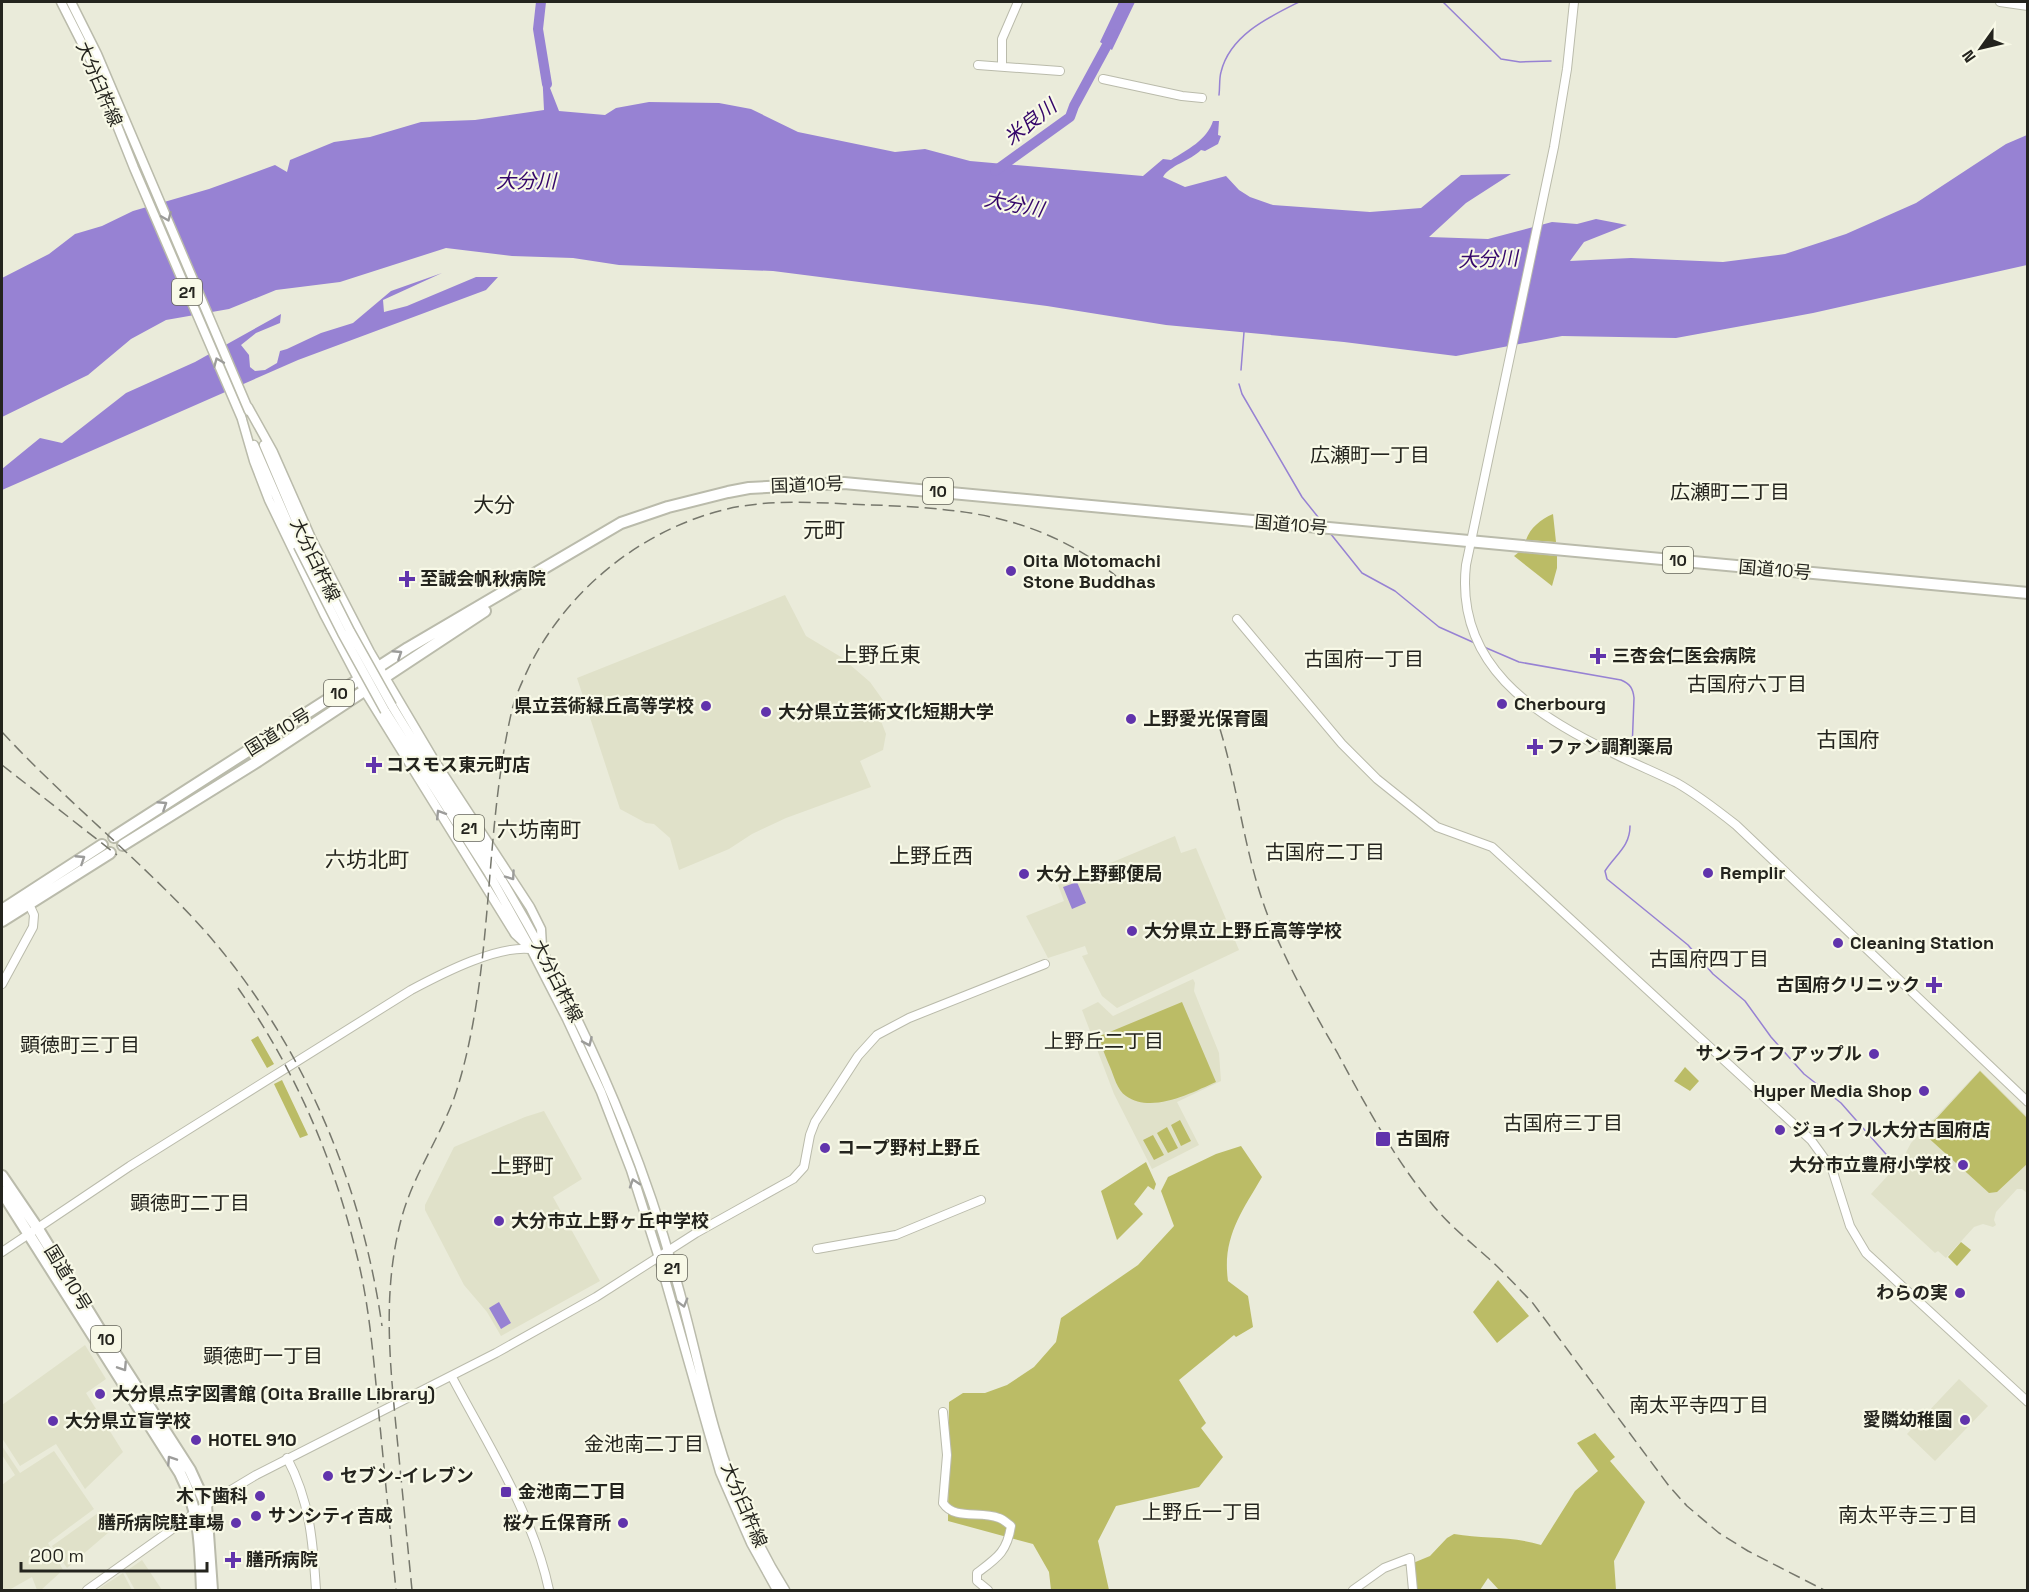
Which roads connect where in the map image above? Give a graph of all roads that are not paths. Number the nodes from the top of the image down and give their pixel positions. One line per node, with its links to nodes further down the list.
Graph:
1 (61, 2): 12 (main road, 大分臼杵線 / 21, one-way to 1)
2 (71, 2): 12 (main road, 大分臼杵線 / 21, one-way to 12)
3 (1018, 2): 8 (street)
4 (1574, 2): 13 (street)
5 (2000, 2): 6 (street)
6 (2028, 6)
7 (978, 65): 8 (street)
8 (1002, 66): 9 (street)
9 (1060, 71)
10 (1103, 79): 11 (street)
11 (1202, 99)
12 (270, 471): 16 (main road); 17 (main road); 19 (main road, 大分臼杵線 / 21, bridge)
13 (1470, 541): 14 (highway, 国道10号 / 10); 16 (highway, 国道10号 / 10); 28 (street)
14 (2028, 593)
15 (1237, 619): 38 (street)
16 (381, 672): 17 (highway, 国道10号 / 10); 18 (highway, 国道10号 / 10); 25 (main road, one-way to 25)
17 (358, 679): 18 (main road); 18 (highway, 国道10号 / 10, one-way to 17)
18 (364, 690): 24 (main road, one-way to 18)
19 (388, 709): 24 (main road, 大分臼杵線 / 21); 25 (main road, 大分臼杵線 / 21)
20 (106, 849): 21 (highway)
21 (27, 899): 22 (highway); 23 (highway); 27 (street)
22 (2, 910)
23 (2, 921)
24 (531, 949): 25 (street); 32 (street); 36 (main road, 大分臼杵線 / 21, one-way to 24)
25 (543, 952): 35 (main road, 大分臼杵線 / 21, one-way to 35)
26 (1045, 964): 35 (street)
27 (2, 984)
28 (2028, 1102)
29 (2, 1176): 32 (highway, 国道10号 / 10)
30 (2, 1192): 32 (highway, 国道10号 / 10)
31 (981, 1200): 33 (street)
32 (33, 1232): 34 (street); 41 (highway, 国道10号 / 10, one-way to 41); 42 (highway, 国道10号 / 10, one-way to 32)
33 (817, 1249)
34 (2, 1252)
35 (667, 1253): 36 (street); 49 (main road, 大分臼杵線 / 21, one-way to 49)
36 (659, 1258): 37 (street); 48 (main road, 大分臼杵線 / 21)
37 (452, 1377): 40 (street); 47 (street)
38 (2028, 1402)
39 (943, 1412): 50 (street)
40 (287, 1458): 41 (street); 46 (street)
41 (206, 1505): 42 (street); 45 (highway, 10)
42 (196, 1513): 43 (street); 44 (highway, 10)
43 (87, 1590)
44 (202, 1590)
45 (212, 1590)
46 (316, 1590)
47 (549, 1590)
48 (777, 1590)
49 (785, 1590)
50 (988, 1590)
51 (1353, 1590): 52 (street)
52 (1413, 1590)

